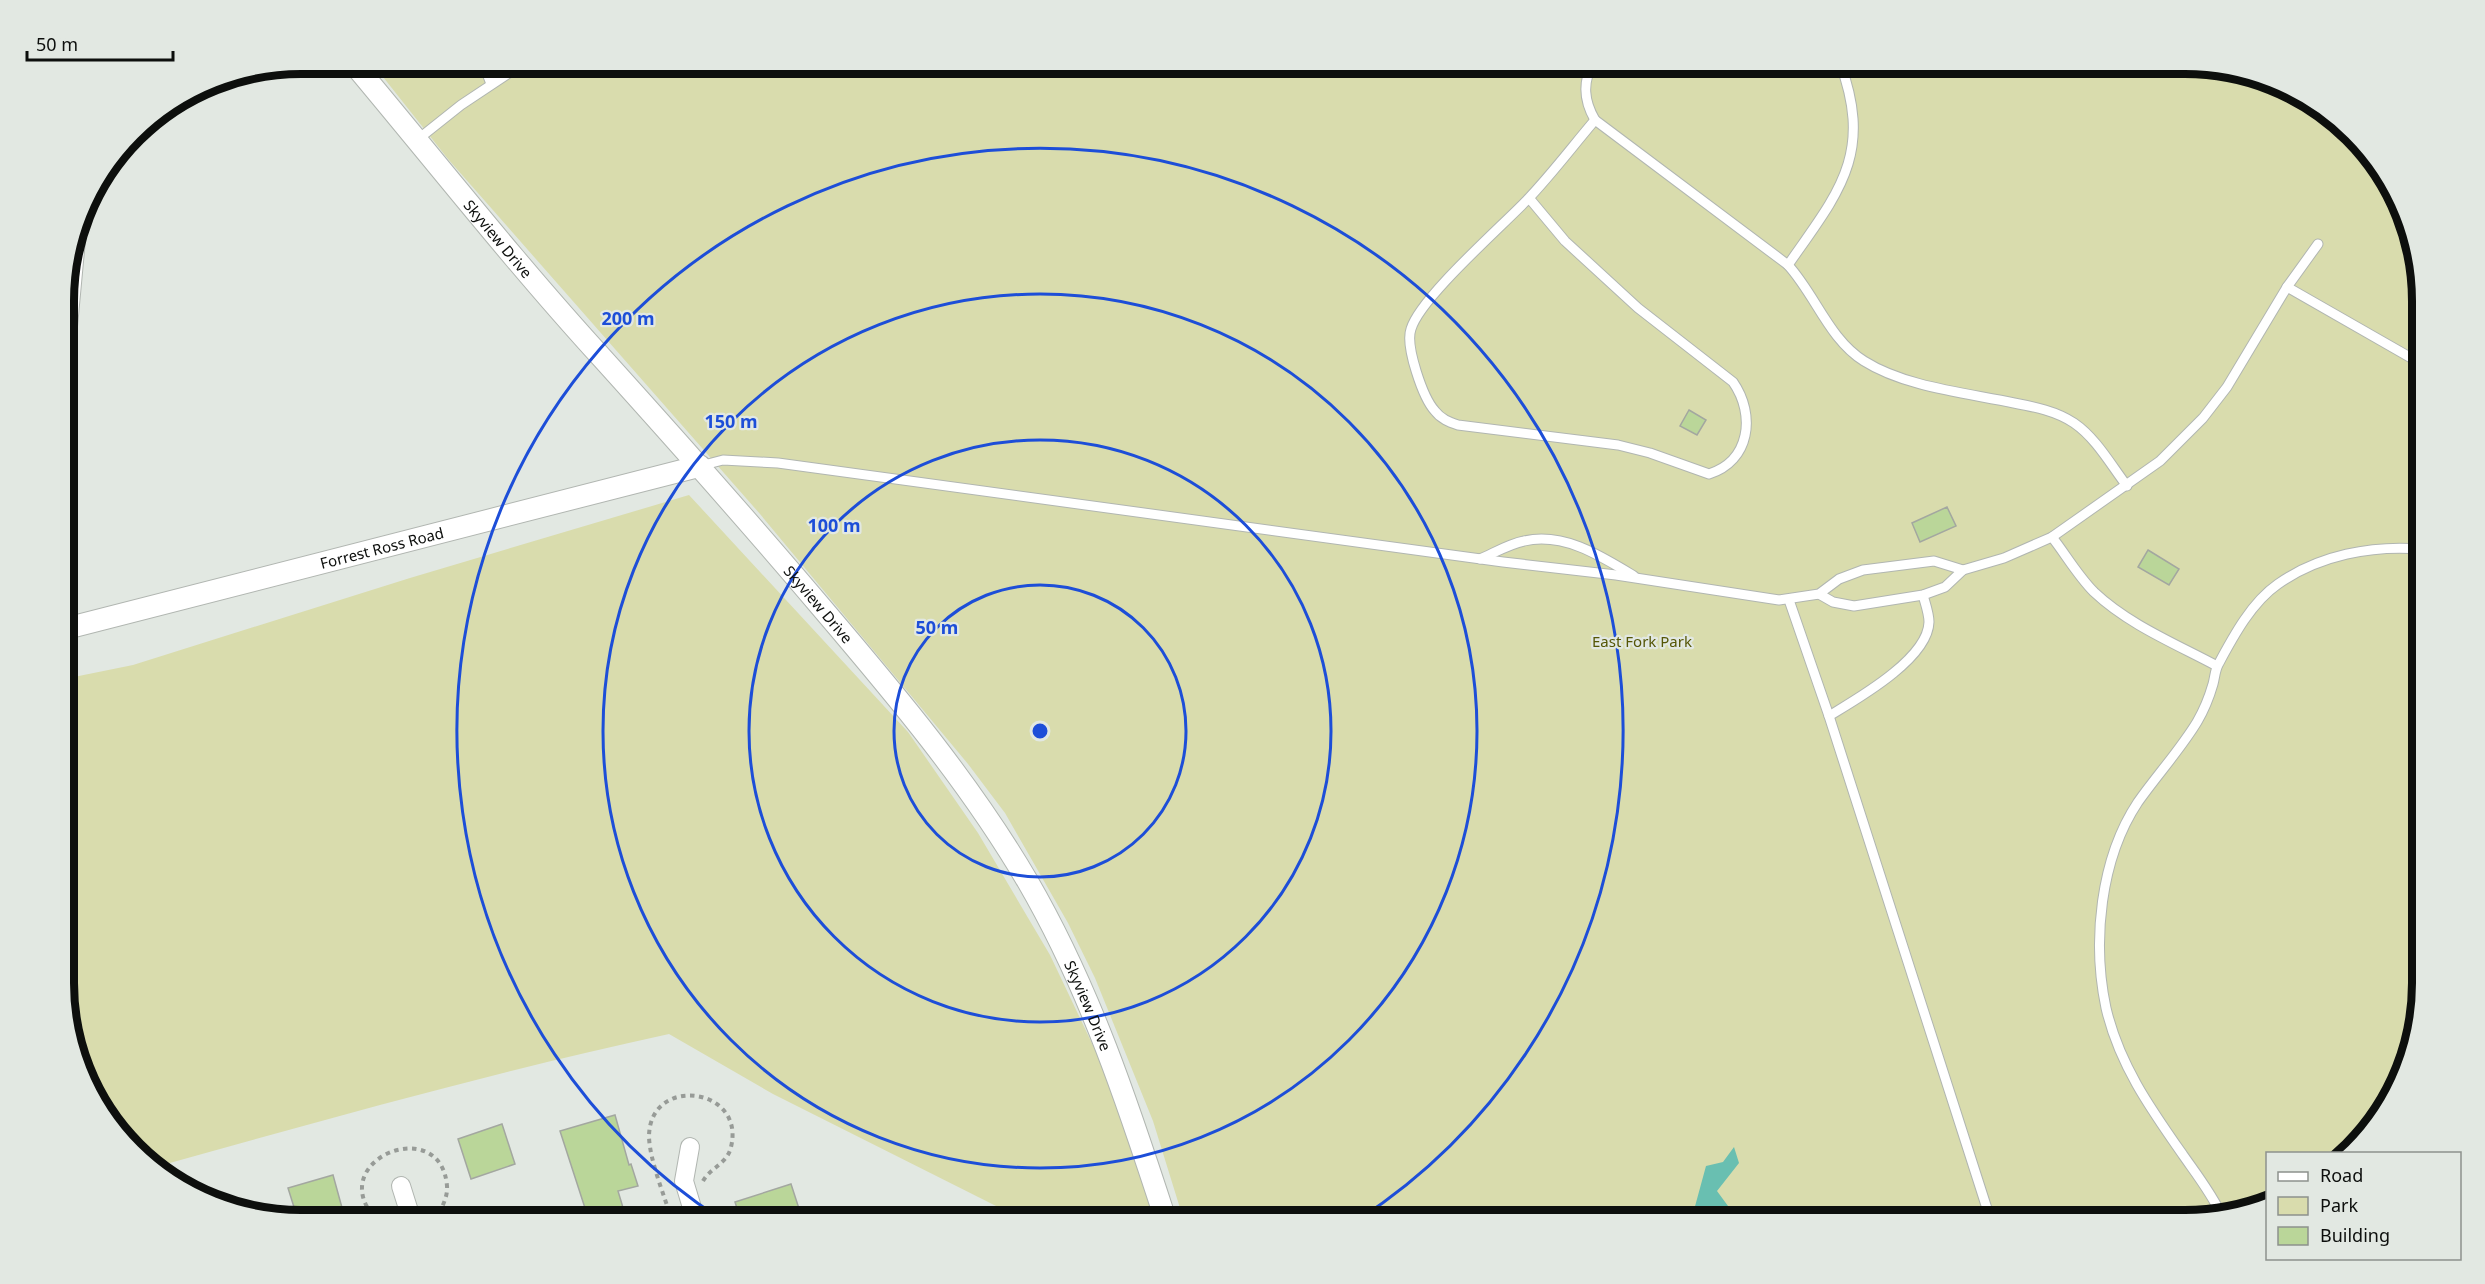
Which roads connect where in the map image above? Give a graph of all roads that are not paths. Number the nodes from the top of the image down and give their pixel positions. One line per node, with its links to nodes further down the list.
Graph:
1 (362, 74): 8 (street, Skyview Drive)
2 (487, 74): 6 (lane)
3 (507, 74): 6 (lane)
4 (1588, 74): 7 (lane)
5 (1843, 74): 12 (lane)
6 (491, 84): 8 (lane)
7 (1595, 120): 9 (lane); 12 (lane)
8 (417, 140): 16 (street, Skyview Drive)
9 (1529, 198): 9 (lane)
10 (2318, 244): 13 (lane)
11 (80, 248): 14 (lane)
12 (1788, 265): 17 (lane)
13 (2287, 287): 15 (lane); 17 (lane)
14 (74, 310)
15 (2412, 358)
16 (700, 466): 20 (lane); 26 (street, Forrest Ross Road); 34 (street, Skyview Drive)
17 (2127, 486): 18 (lane)
18 (2052, 537): 21 (lane); 27 (lane)
19 (2412, 549): 27 (lane)
20 (1480, 559): 22 (lane); 22 (lane)
21 (1963, 570): 23 (lane); 24 (lane)
22 (1638, 579): 25 (lane)
23 (1819, 594): 24 (lane); 25 (lane)
24 (1923, 595): 28 (lane)
25 (1789, 600): 28 (lane)
26 (74, 626)
27 (2217, 666): 31 (lane)
28 (1829, 716): 35 (lane)
29 (690, 1147): 33 (street)
30 (401, 1186): 32 (street)
31 (2218, 1208)
32 (409, 1210)
33 (693, 1210)
34 (1163, 1210)
35 (1987, 1210)

